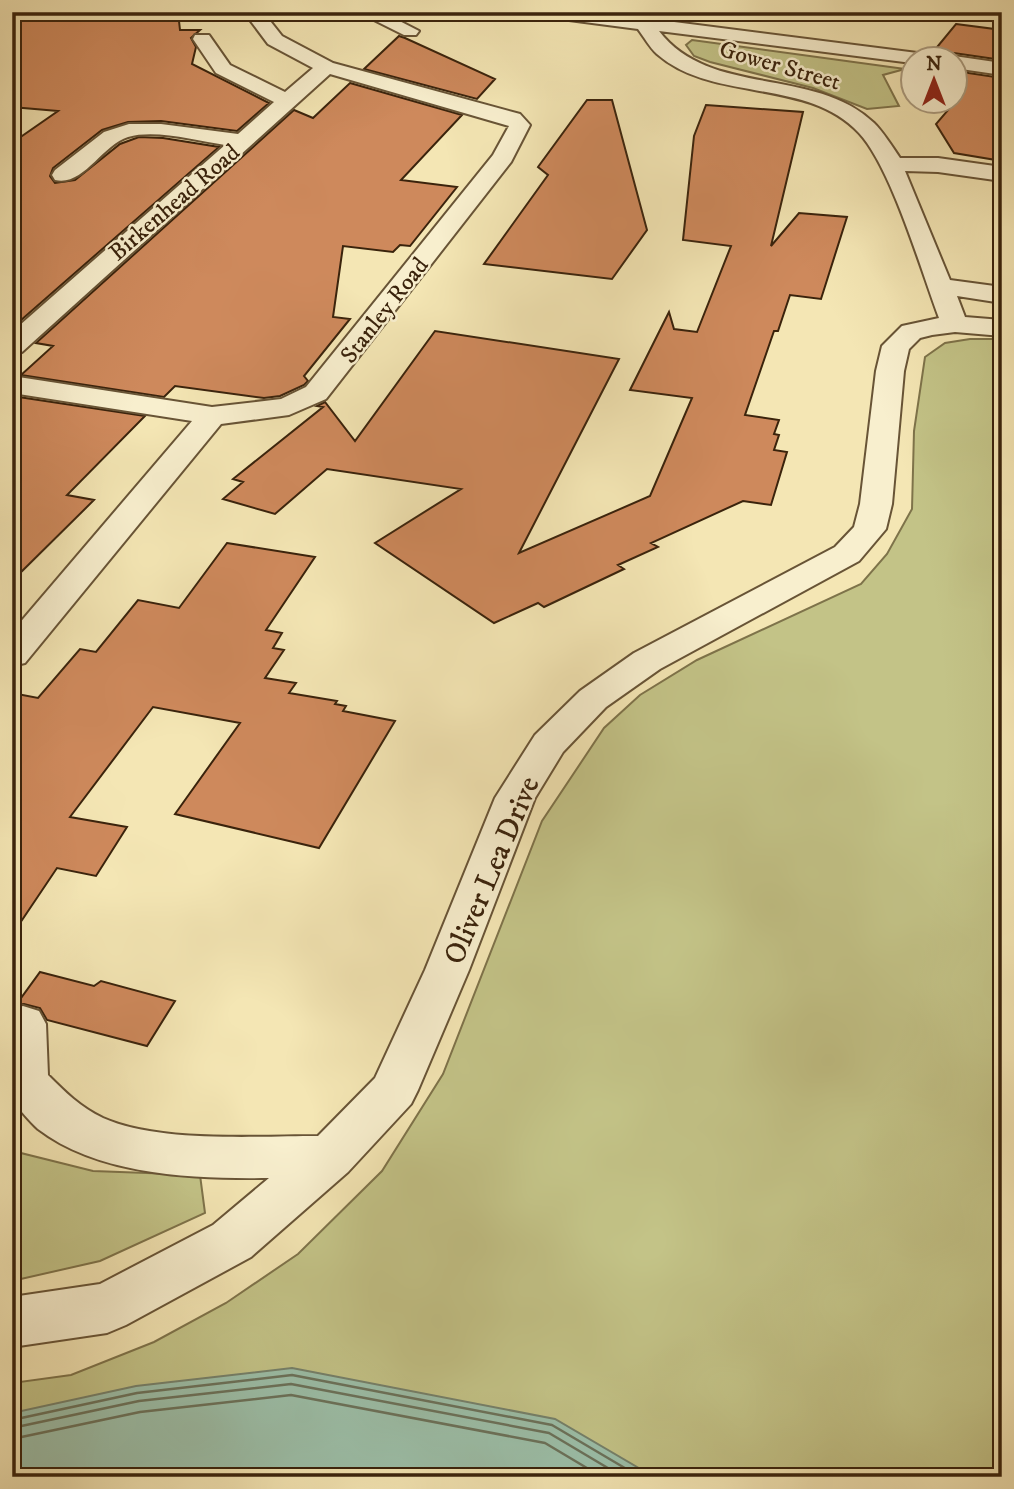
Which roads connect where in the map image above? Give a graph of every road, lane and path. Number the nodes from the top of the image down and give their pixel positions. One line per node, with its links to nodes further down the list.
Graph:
1 (253, 12): 11 (street, Stanley Road)
2 (367, 12): 6 (street)
3 (546, 12): 5 (street)
4 (780, 22): 8 (street)
5 (643, 23): 8 (street); 15 (street, Gower Street)
6 (410, 32)
7 (202, 39): 13 (street)
8 (789, 40): 9 (street)
9 (898, 55)
10 (968, 64): 12 (street)
11 (326, 67): 13 (street, Birkenhead Road); 24 (street, Stanley Road)
12 (1002, 69)
13 (287, 102): 14 (street, Birkenhead Road)
14 (243, 141): 17 (street); 22 (street, Birkenhead Road)
15 (891, 164): 16 (street); 18 (street, Gower Street)
16 (1002, 174)
17 (63, 176)
18 (941, 286): 19 (street); 20 (street, Gower Street)
19 (1002, 295)
20 (955, 324): 21 (street, Oliver Lea Drive); 27 (street, Oliver Lea Drive)
21 (1002, 328)
22 (15, 339)
23 (12, 384): 24 (street)
24 (212, 416): 25 (street)
25 (12, 655)
26 (23, 1024): 27 (street)
27 (330, 1157): 28 (street, Oliver Lea Drive)
28 (12, 1322)

